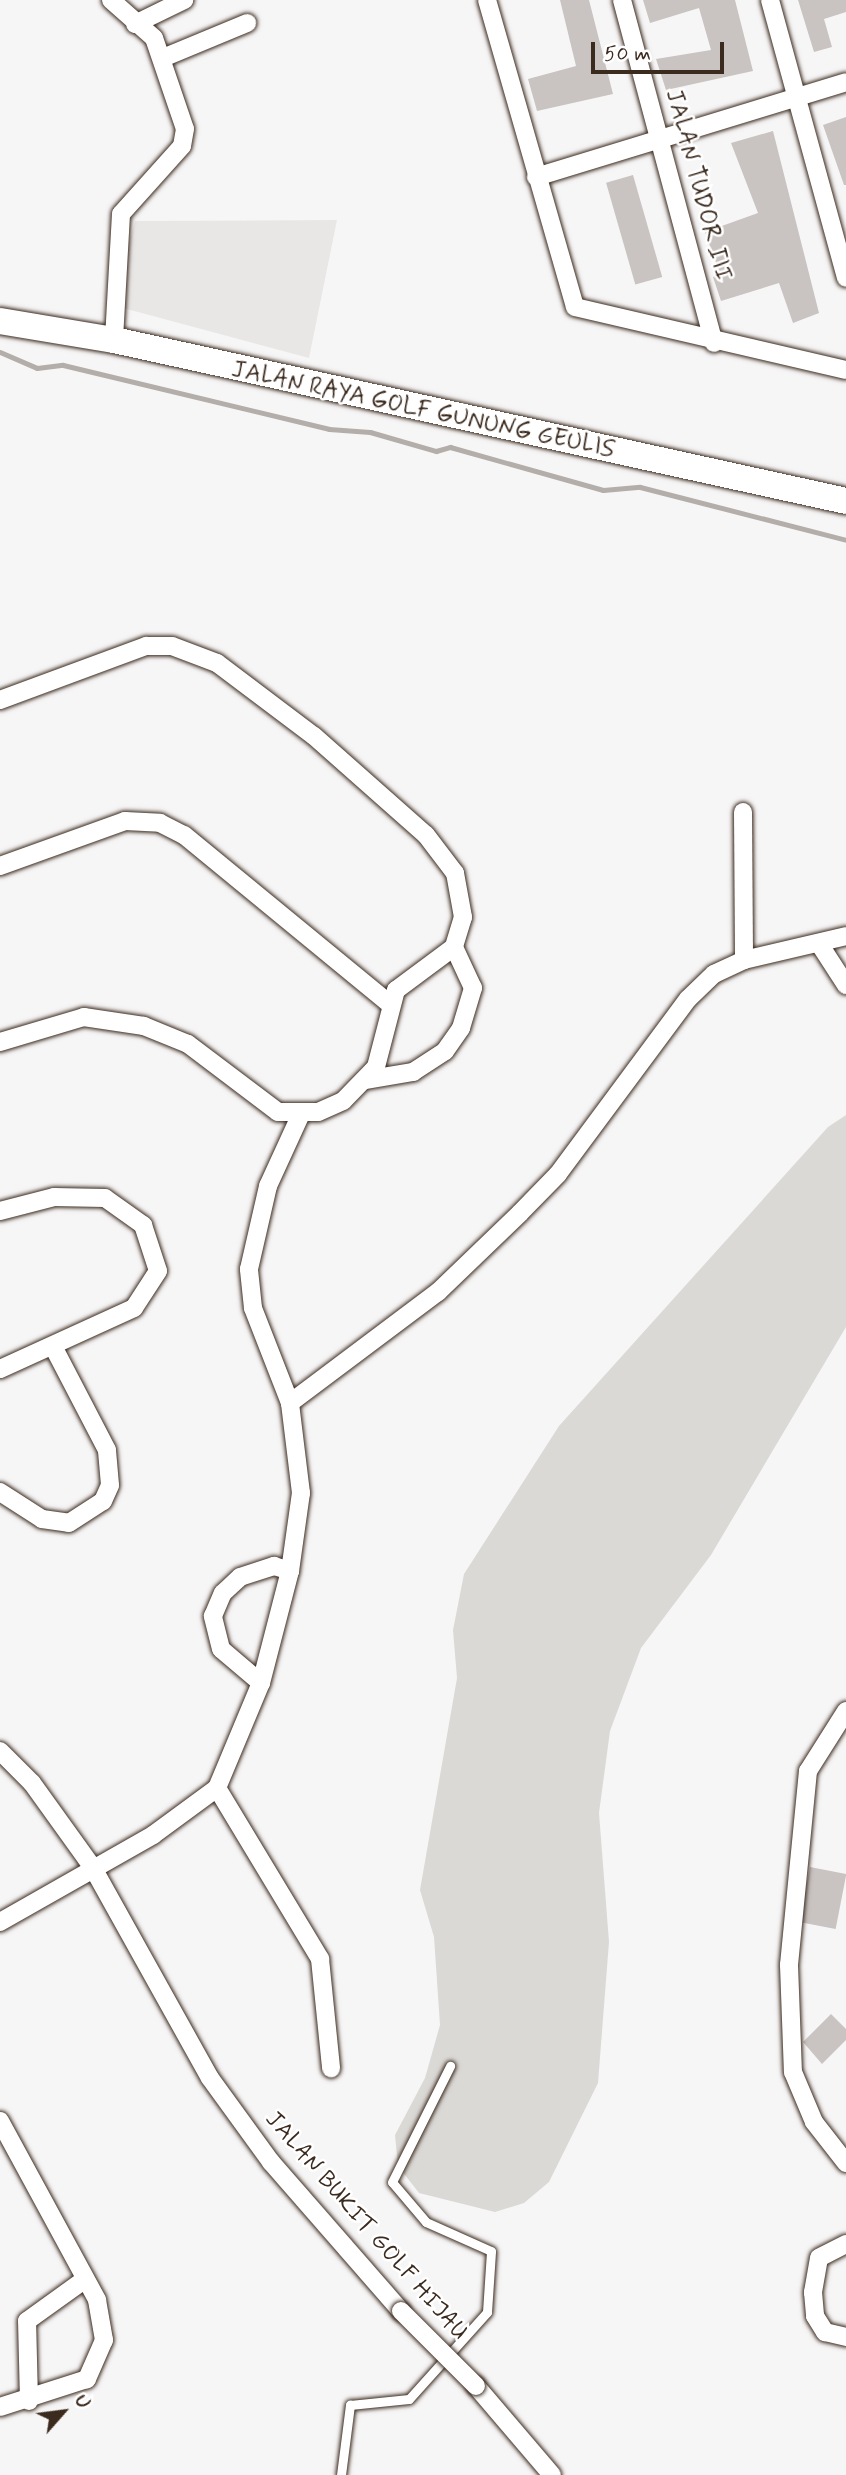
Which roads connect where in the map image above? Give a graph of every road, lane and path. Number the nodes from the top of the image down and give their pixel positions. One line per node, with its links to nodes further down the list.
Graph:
1 (111, 0): 7 (street)
2 (184, 0): 7 (street)
3 (487, 0): 12 (street)
4 (622, 0): 11 (street, JALAN TUDOR III)
5 (769, 0): 10 (street)
6 (247, 23): 8 (street)
7 (135, 24): 8 (street)
8 (165, 57): 15 (street)
9 (846, 82): 10 (street)
10 (795, 97): 11 (street); 13 (street)
11 (661, 140): 12 (street); 16 (street, JALAN TUDOR III)
12 (536, 177): 16 (street)
13 (846, 278)
14 (0, 321): 15 (main road, JALAN RAYA GOLF GUNUNG GEULIS)
15 (114, 340): 18 (main road, JALAN RAYA GOLF GUNUNG GEULIS)
16 (714, 343): 17 (street)
17 (846, 370)
18 (846, 501)
19 (0, 699): 24 (street)
20 (743, 812): 25 (street)
21 (0, 866): 27 (street)
22 (846, 936): 23 (street)
23 (820, 945): 25 (street); 26 (street)
24 (454, 947): 27 (street); 29 (street)
25 (744, 960): 34 (street)
26 (846, 985)
27 (390, 1004): 29 (street)
28 (0, 1042): 30 (street)
29 (365, 1080): 30 (street)
30 (300, 1116): 34 (street)
31 (0, 1211): 32 (street)
32 (54, 1349): 33 (street); 35 (street)
33 (0, 1369)
34 (290, 1404): 36 (street)
35 (0, 1492)
36 (290, 1571): 37 (street); 37 (street)
37 (261, 1683): 40 (street)
38 (846, 1711): 46 (street)
39 (0, 1751): 41 (street, JALAN BUKIT GOLF HIJAU)
40 (217, 1788): 41 (street); 44 (street)
41 (93, 1868): 42 (street); 53 (street, JALAN BUKIT GOLF HIJAU, bridge)
42 (0, 1922)
43 (450, 2066): 52 (lane)
44 (331, 2068)
45 (0, 2121): 48 (street)
46 (846, 2163)
47 (846, 2244): 49 (street)
48 (84, 2280): 50 (street); 50 (street)
49 (846, 2337)
50 (29, 2401): 51 (street)
51 (0, 2407)
52 (341, 2475)
53 (552, 2475)

